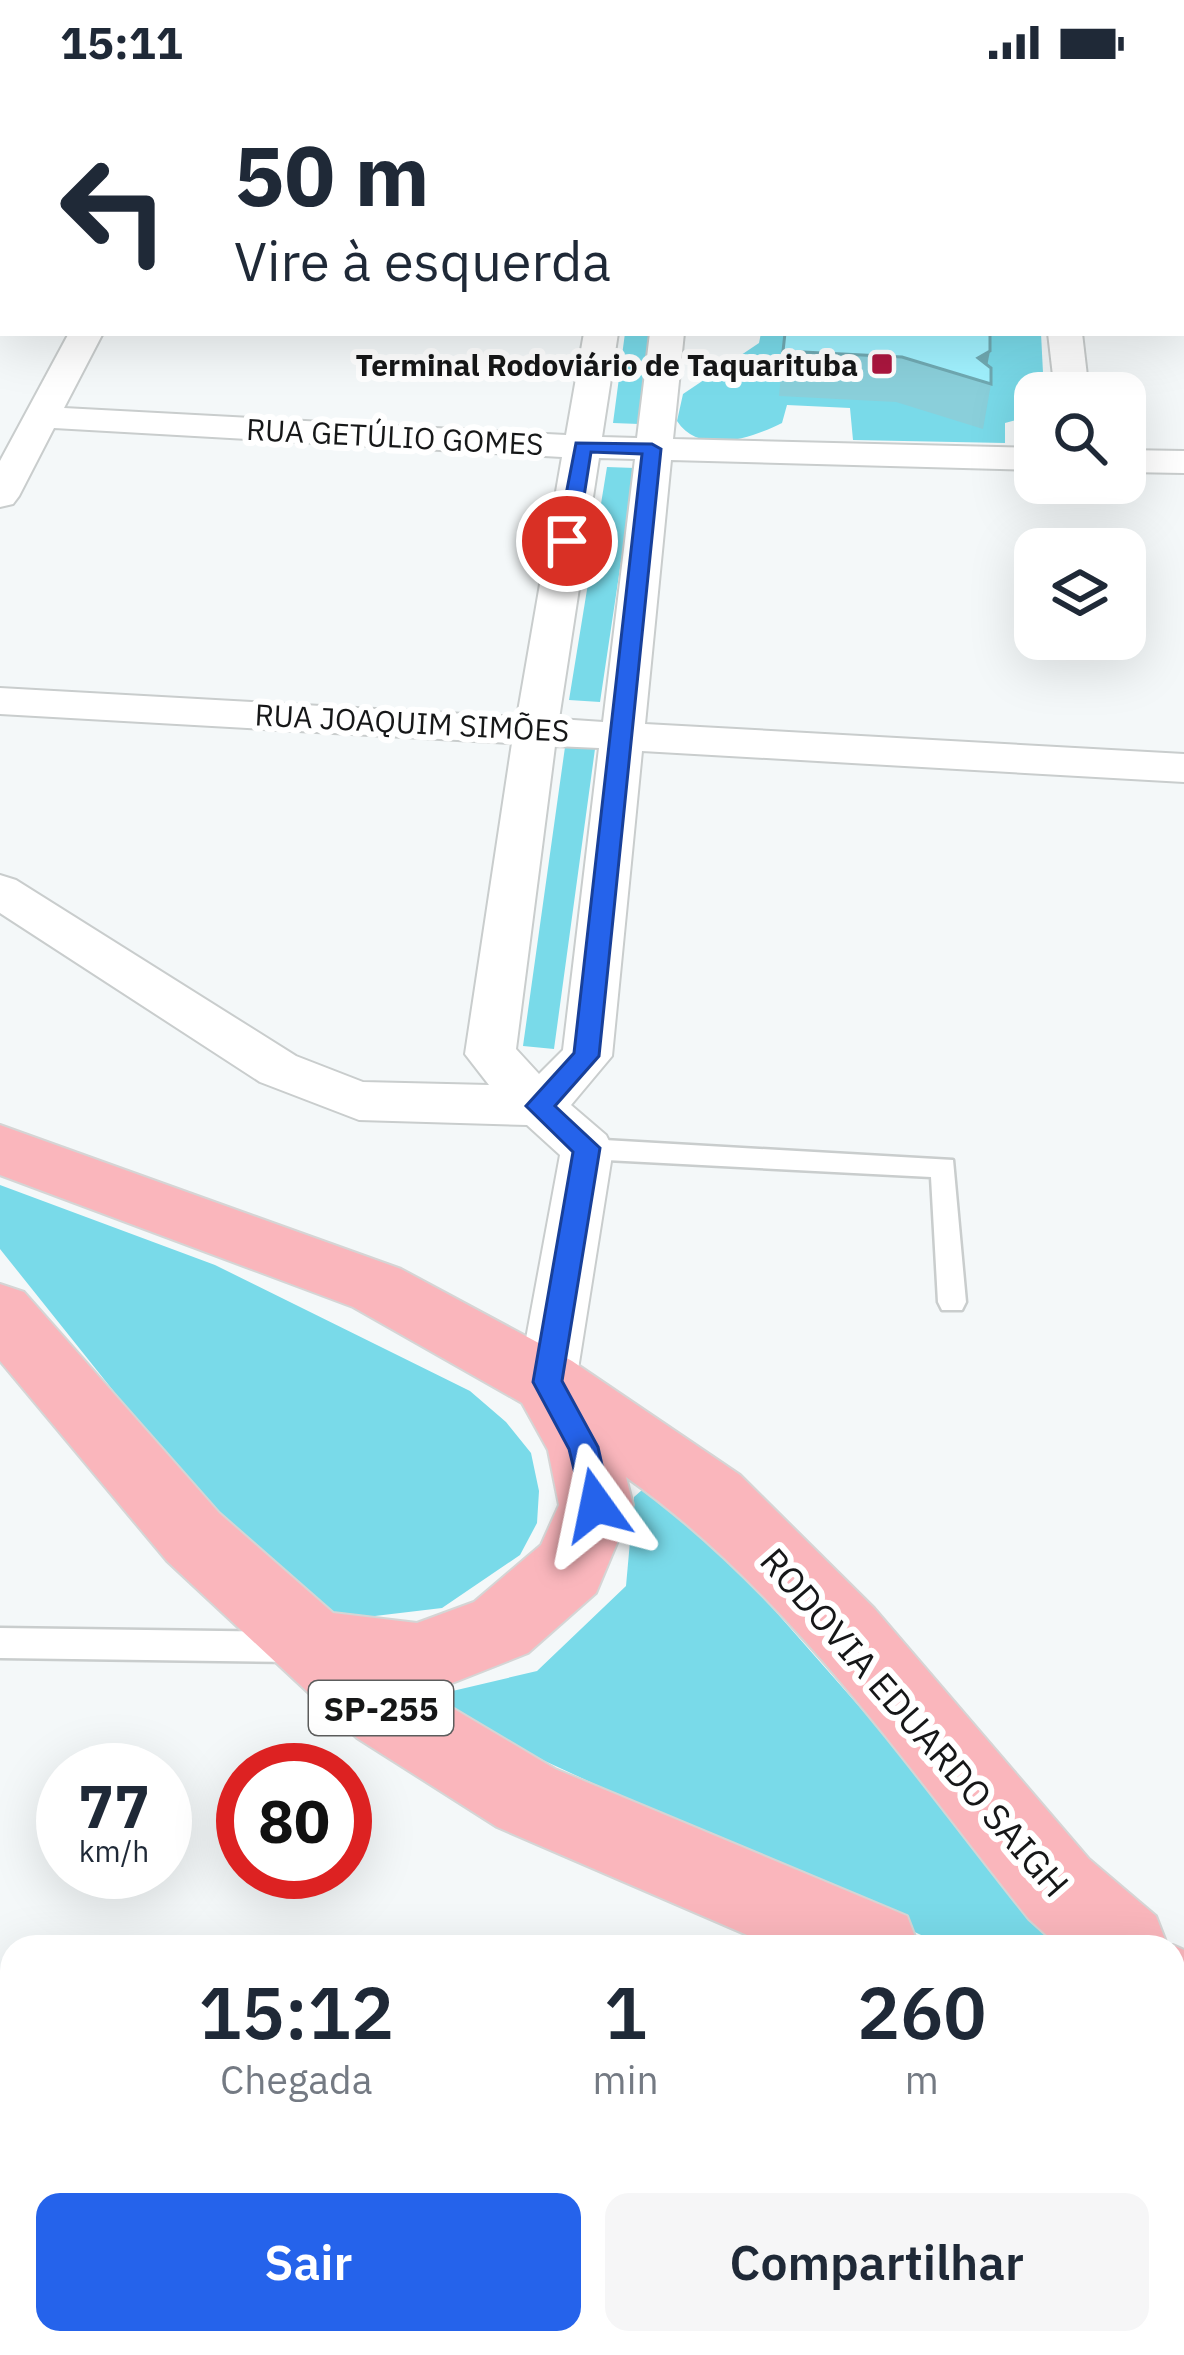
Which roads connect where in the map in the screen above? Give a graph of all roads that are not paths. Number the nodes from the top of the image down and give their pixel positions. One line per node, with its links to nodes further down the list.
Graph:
1 (84, 336): 6 (street)
2 (600, 336): 7 (street)
3 (667, 336): 8 (street)
4 (1065, 336): 5 (street)
5 (1070, 372)
6 (43, 417): 7 (street, RUA GETÚLIO GOMES); 12 (street)
7 (582, 447): 8 (street, RUA GETÚLIO GOMES); 14 (street)
8 (652, 449): 9 (street, RUA GETÚLIO GOMES); 15 (street)
9 (1014, 458)
10 (1146, 461): 11 (street)
11 (1184, 462)
12 (0, 496)
13 (0, 701): 14 (street, RUA JOAQUIM SIMÕES)
14 (536, 729): 15 (street, RUA JOAQUIM SIMÕES); 18 (street)
15 (622, 734): 16 (street, RUA JOAQUIM SIMÕES); 18 (street)
16 (1184, 768)
17 (0, 891): 18 (street)
18 (538, 1106): 19 (street)
19 (587, 1148): 21 (lane); 23 (street)
20 (0, 1149): 23 (highway, RODOVIA EDUARDO SAIGH)
21 (952, 1302)
22 (0, 1312): 25 (highway, SP-255)
23 (547, 1382): 25 (highway); 27 (highway, RODOVIA EDUARDO SAIGH)
24 (0, 1643): 25 (lane)
25 (312, 1647): 26 (highway, SP-255)
26 (848, 1935)
27 (1111, 1935)

